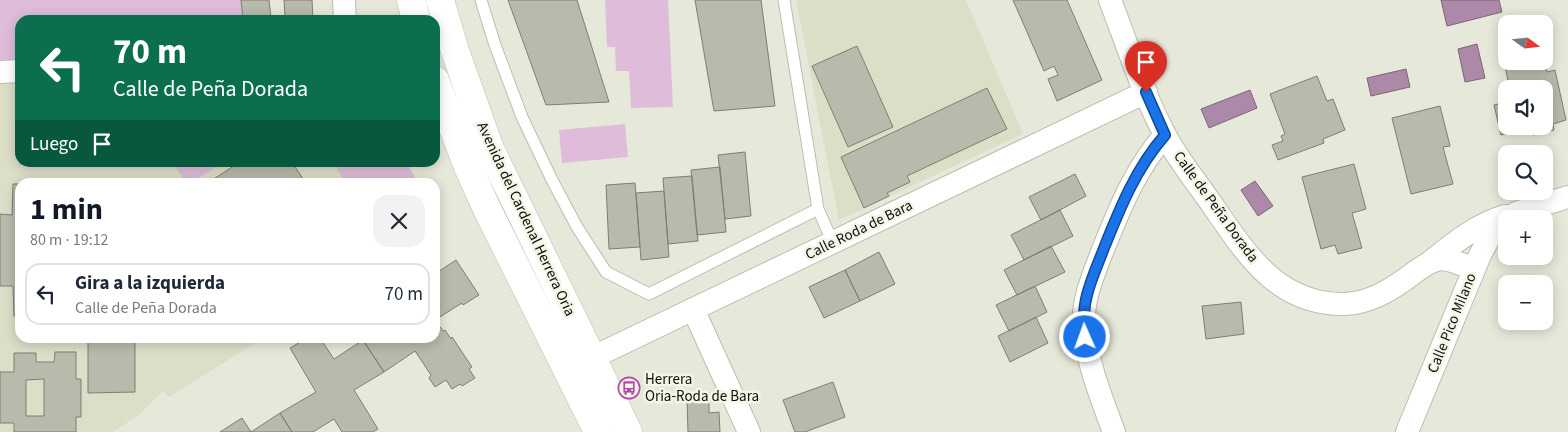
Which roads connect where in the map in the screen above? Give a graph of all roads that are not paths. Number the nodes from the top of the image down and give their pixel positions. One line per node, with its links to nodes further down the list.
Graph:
1 (344, 0): 7 (street)
2 (411, 0): 8 (main road)
3 (440, 0): 26 (main road, Avenida del Cardenal Herrera Oria)
4 (481, 0): 16 (lane)
5 (784, 0): 16 (lane)
6 (1110, 0): 11 (street, Calle de Peña Dorada)
7 (345, 15)
8 (415, 15)
9 (0, 72): 10 (street)
10 (15, 72)
11 (1146, 92): 13 (street, Calle de Peña Dorada); 22 (street, Calle Roda de Bara)
12 (440, 94): 27 (main road, Avenida del Cardenal Herrera Oria)
13 (1165, 135): 24 (street, Calle de Peña Dorada); 31 (street)
14 (1568, 197): 17 (street)
15 (1568, 202): 18 (street)
16 (818, 209): 22 (lane)
17 (1530, 210)
18 (1536, 210)
19 (1498, 219): 21 (street)
20 (1498, 230): 23 (street, Calle Pico Milano)
21 (1466, 233): 23 (street); 24 (street)
22 (834, 243): 25 (street, Calle Roda de Bara)
23 (1478, 260): 24 (street); 32 (street, Calle Pico Milano)
24 (1428, 263)
25 (693, 309): 26 (street, Calle Roda de Bara); 30 (street)
26 (592, 358): 27 (street, Calle Roda de Bara); 29 (main road, Avenida del Cardenal Herrera Oria)
27 (567, 370): 28 (main road, Avenida del Cardenal Herrera Oria)
28 (598, 432)
29 (628, 432)
30 (749, 432)
31 (1114, 432)
32 (1407, 432)

